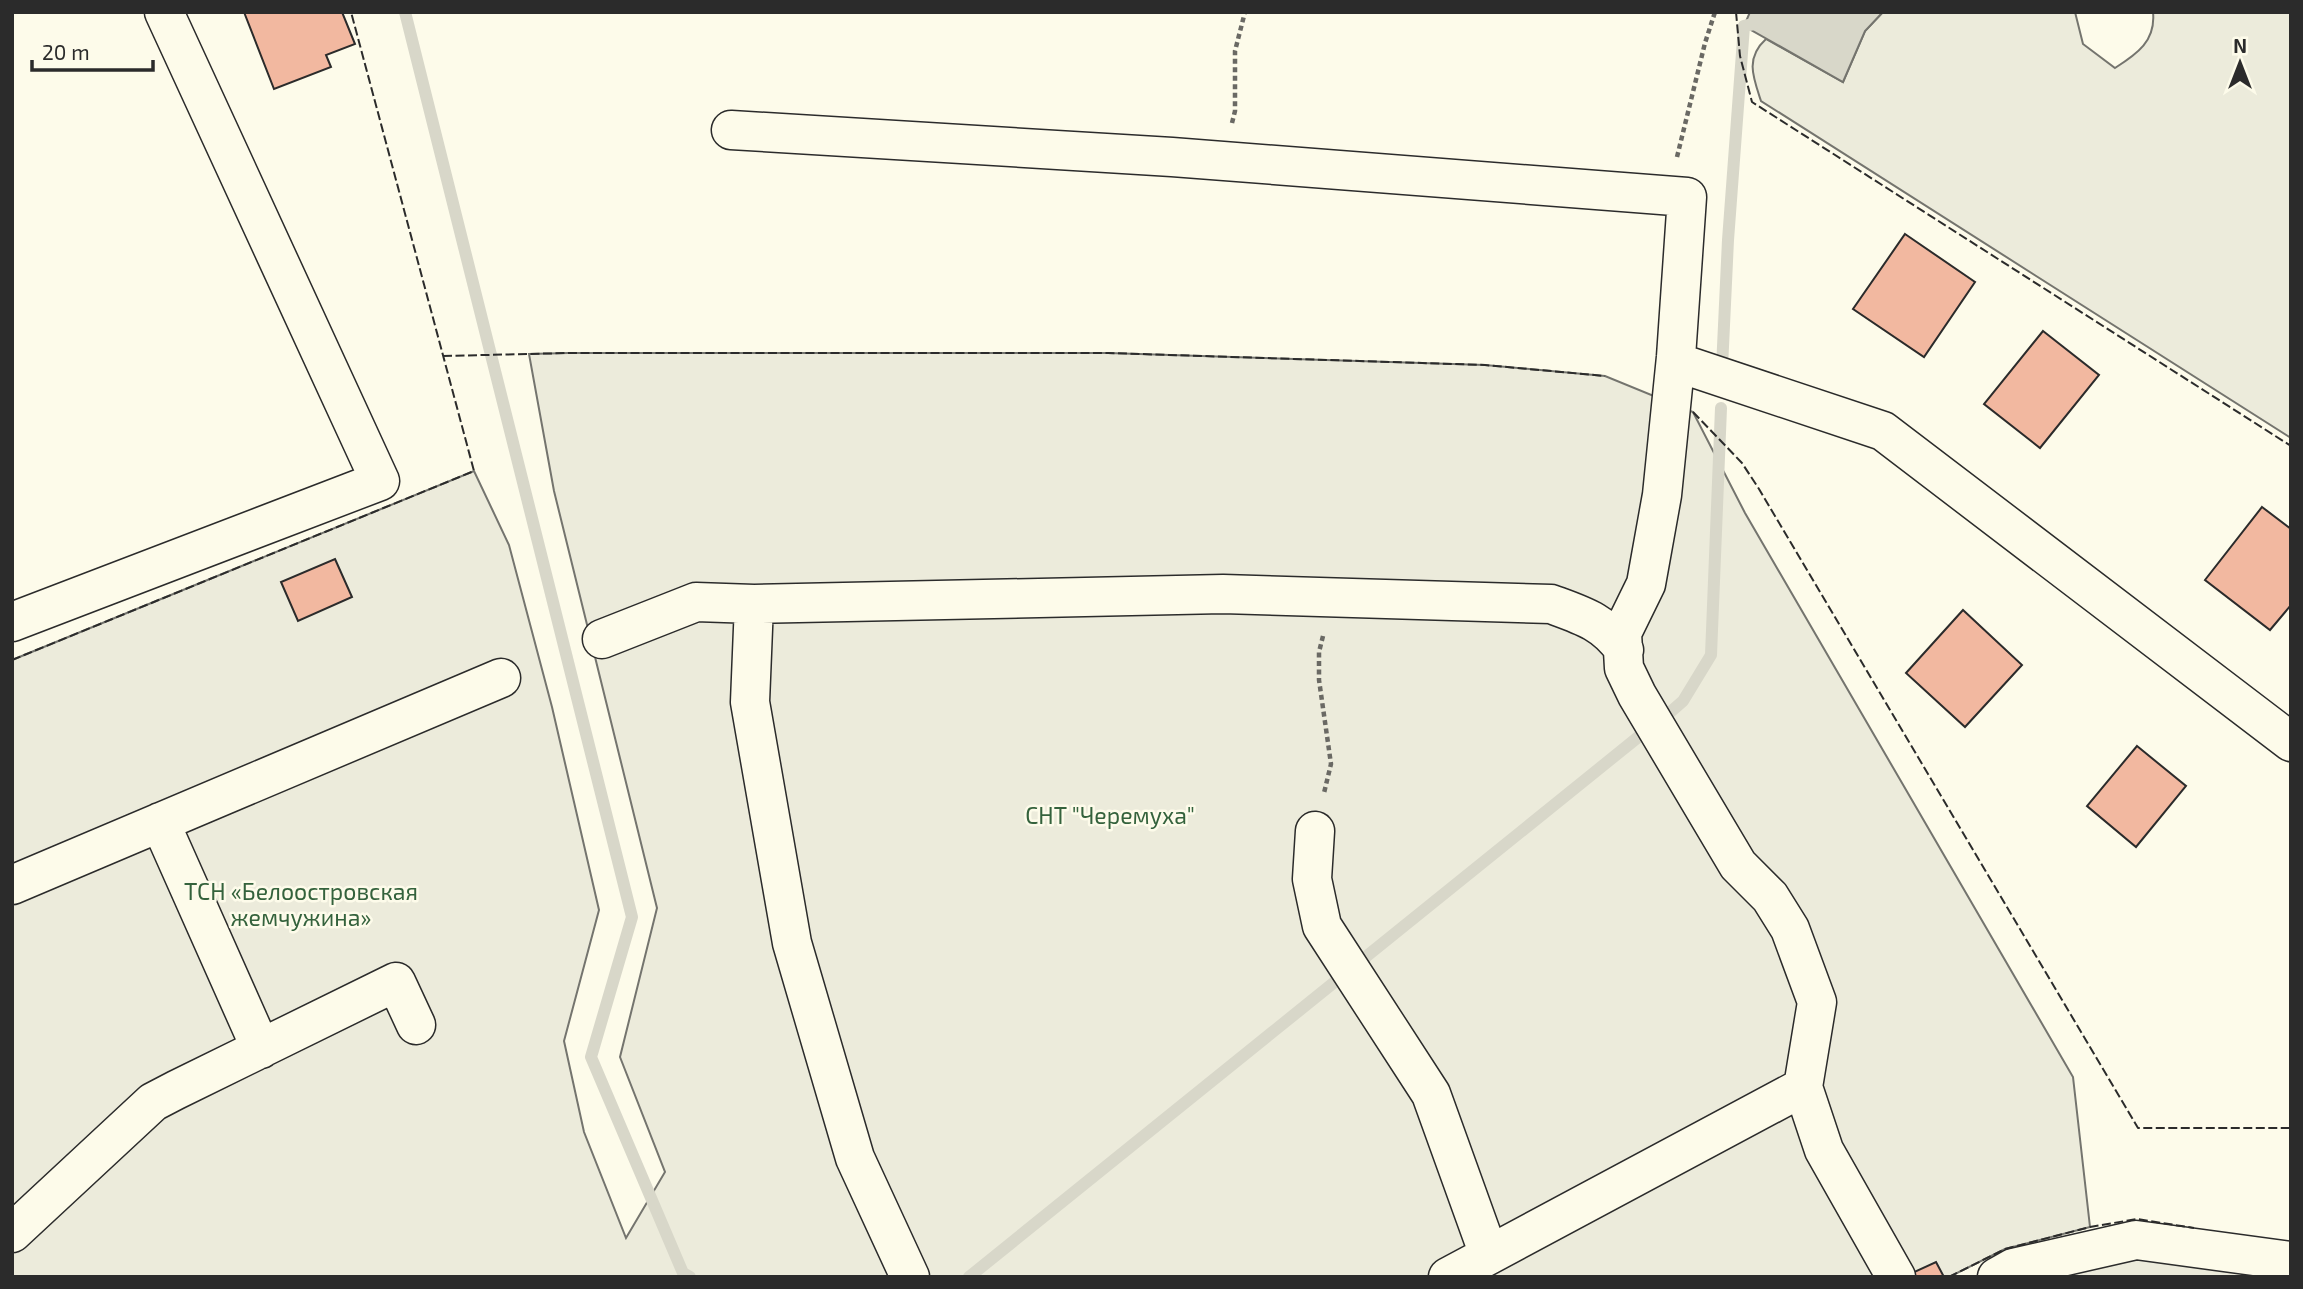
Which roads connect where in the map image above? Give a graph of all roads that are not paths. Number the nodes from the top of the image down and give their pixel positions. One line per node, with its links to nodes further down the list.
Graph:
1 (164, 12): 5 (street)
2 (731, 130): 7 (street)
3 (1692, 367): 9 (street)
4 (754, 604): 6 (street); 7 (street); 20 (street)
5 (12, 622)
6 (602, 639)
7 (1623, 650): 15 (street)
8 (501, 678): 10 (street)
9 (2291, 742)
10 (160, 822): 12 (street); 14 (street)
11 (1315, 831): 17 (street)
12 (12, 885)
13 (416, 1025): 14 (street)
14 (261, 1049): 16 (street)
15 (1804, 1087): 17 (street); 22 (street)
16 (12, 1233)
17 (1489, 1255): 21 (street)
18 (2291, 1261): 19 (street)
19 (2228, 1264): 23 (street)
20 (910, 1277)
21 (1448, 1277)
22 (1896, 1277)
23 (1997, 1277)

